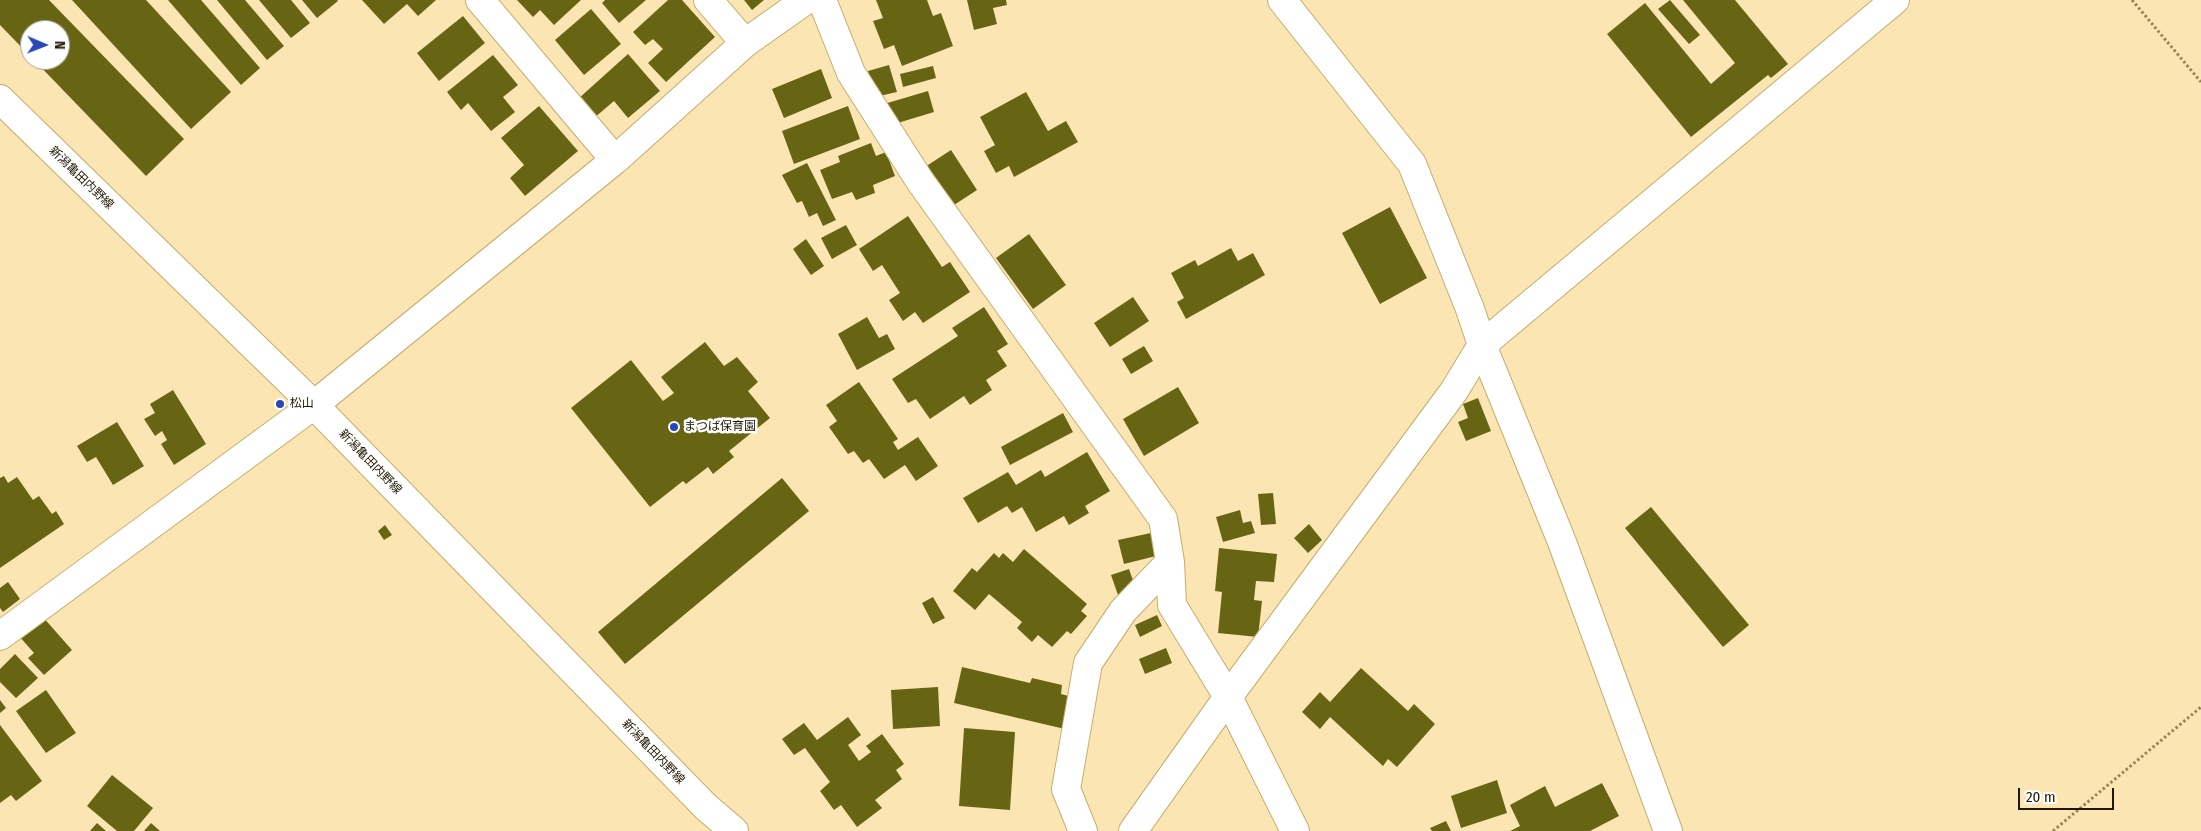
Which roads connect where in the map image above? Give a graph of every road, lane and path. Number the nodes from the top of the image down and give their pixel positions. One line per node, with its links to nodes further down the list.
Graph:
1 (480, 0): 11 (street)
2 (708, 0): 8 (street)
3 (806, 0): 8 (street)
4 (822, 0): 14 (street)
5 (1282, 0): 12 (street)
6 (1895, 0): 12 (street)
7 (2132, 0): 9 (path)
8 (745, 43): 11 (street)
9 (2201, 82)
10 (0, 99): 13 (street, 新潟亀田内野線)
11 (615, 160): 13 (street)
12 (1482, 345): 16 (street); 22 (street)
13 (314, 405): 15 (street); 18 (street, 新潟亀田内野線)
14 (1170, 562): 16 (street); 19 (street)
15 (0, 636)
16 (1228, 697): 20 (street); 21 (street)
17 (2201, 707): 23 (path)
18 (734, 831)
19 (1083, 831)
20 (1133, 831)
21 (1295, 831)
22 (1668, 831)
23 (2053, 831)

